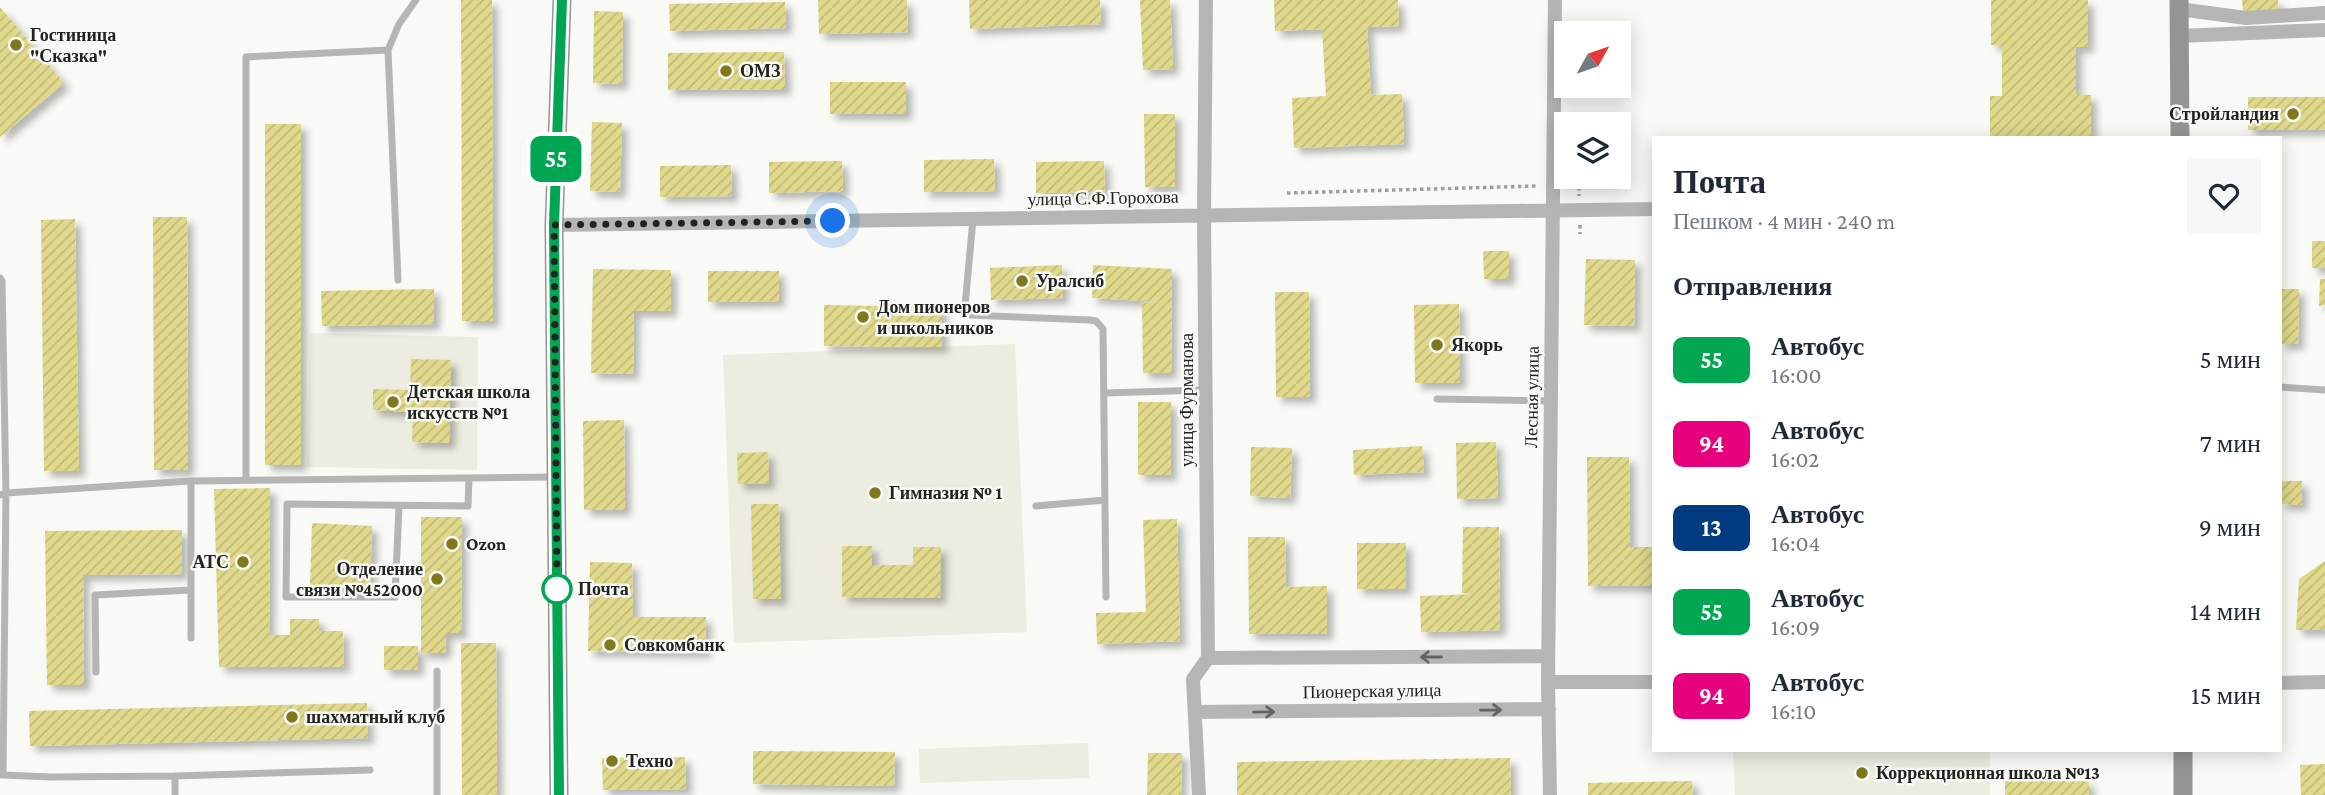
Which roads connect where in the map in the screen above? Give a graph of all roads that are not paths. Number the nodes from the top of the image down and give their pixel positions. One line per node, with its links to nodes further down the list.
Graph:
1 (415, 0): 9 (lane)
2 (562, 0): 15 (main road)
3 (1206, 0): 13 (street, улица Фурманова)
4 (1555, 0): 12 (street, Лесная улица)
5 (2179, 5): 6 (street); 8 (main road)
6 (2325, 13)
7 (2325, 30): 8 (street)
8 (2178, 36): 10 (main road)
9 (388, 50): 17 (lane); 26 (lane)
10 (2180, 136)
11 (1652, 209): 12 (street, улица С.Ф.Горохова)
12 (1553, 210): 13 (street, улица С.Ф.Горохова); 23 (street, Лесная улица)
13 (1204, 216): 14 (street, улица С.Ф.Горохова); 19 (street, улица Фурманова)
14 (973, 219): 15 (street, улица С.Ф.Горохова); 21 (lane)
15 (554, 225): 24 (main road)
16 (0, 278): 28 (lane)
17 (398, 280)
18 (2282, 387): 20 (lane)
19 (1206, 390): 21 (lane); 36 (street, улица Фурманова)
20 (2325, 390)
21 (1104, 393): 29 (lane)
22 (1437, 399): 23 (lane)
23 (1551, 401): 35 (street, Лесная улица)
24 (556, 477): 25 (lane); 51 (main road)
25 (469, 478): 26 (lane); 30 (lane)
26 (246, 480): 27 (lane)
27 (191, 481): 28 (lane); 32 (lane)
28 (3, 494): 47 (lane)
29 (1105, 500): 31 (lane); 33 (lane)
30 (399, 506): 30 (lane)
31 (1036, 506)
32 (190, 590): 34 (lane); 38 (lane)
33 (1106, 597)
34 (191, 638)
35 (1548, 656): 36 (street, Пионерская улица, one-way to 36); 39 (street, Лесная улица)
36 (1208, 658): 44 (street, улица Фурманова)
37 (437, 671): 50 (lane)
38 (96, 672)
39 (1548, 682): 40 (street); 43 (street, Лесная улица)
40 (1652, 682)
41 (2325, 682): 42 (street)
42 (2282, 683)
43 (1549, 709): 44 (street, Пионерская улица, one-way to 43); 53 (street, Лесная улица)
44 (1195, 712): 52 (street, улица Фурманова)
45 (2183, 752): 54 (main road)
46 (370, 770): 48 (lane)
47 (2, 775): 48 (lane)
48 (176, 776): 49 (lane)
49 (175, 795)
50 (437, 795)
51 (559, 795)
52 (1199, 795)
53 (1550, 795)
54 (2183, 795)

